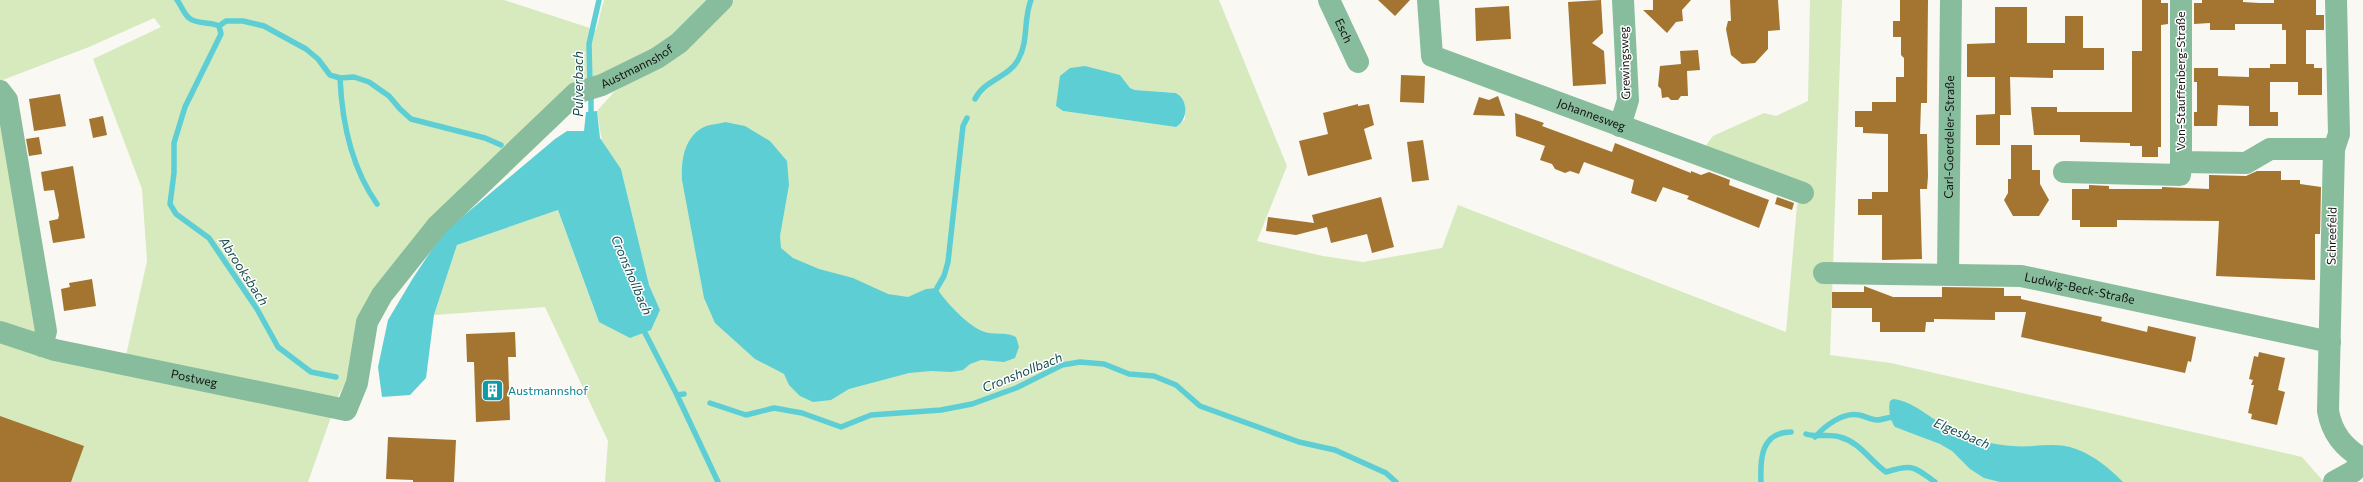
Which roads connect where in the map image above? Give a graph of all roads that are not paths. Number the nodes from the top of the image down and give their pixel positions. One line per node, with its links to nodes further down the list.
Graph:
1 (722, 0): 20 (street, Austmannshof)
2 (1329, 0): 8 (street, Esch)
3 (1428, 0): 10 (street, Johannesweg)
4 (1623, 0): 10 (street, Grewingsweg)
5 (1952, 0): 16 (street, Carl-Goerdeler-Straße)
6 (2181, 0): 12 (street, Von-Stauffenberg-Straße)
7 (2336, 0): 11 (street, Schreefeld)
8 (1358, 62)
9 (0, 91): 19 (street)
10 (1620, 126): 14 (street, Johannesweg)
11 (2334, 149): 12 (street, Von-Stauffenberg-Straße); 18 (street, Schreefeld)
12 (2181, 162): 13 (street, Von-Stauffenberg-Straße)
13 (2064, 172)
14 (1803, 193)
15 (1824, 273): 16 (street, Ludwig-Beck-Straße)
16 (1948, 274): 18 (street, Ludwig-Beck-Straße)
17 (0, 332): 19 (street, Postweg)
18 (2330, 342): 21 (street, Schreefeld)
19 (42, 346): 20 (street, Postweg)
20 (346, 410)
21 (2362, 459): 22 (street)
22 (2334, 482)

